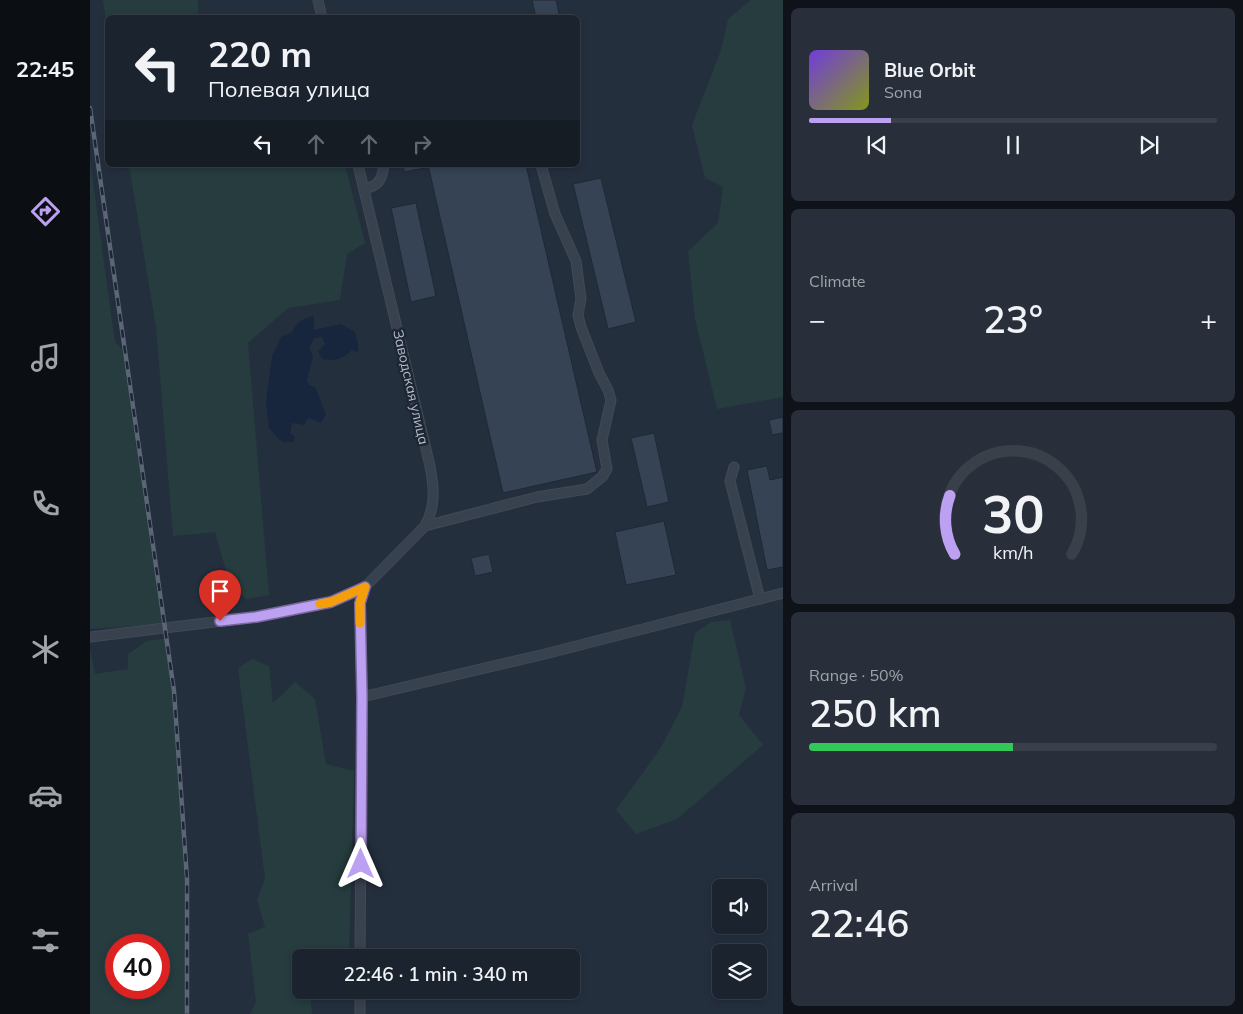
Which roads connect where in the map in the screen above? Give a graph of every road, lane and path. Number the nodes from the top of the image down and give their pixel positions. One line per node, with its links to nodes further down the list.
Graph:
1 (318, 0): 2 (street)
2 (321, 15)
3 (358, 167): 6 (street, Заводская улица)
4 (384, 167): 6 (street)
5 (542, 167): 8 (street)
6 (364, 189): 8 (street, Заводская улица)
7 (734, 467): 11 (street)
8 (425, 526): 9 (street, Заводская улица)
9 (365, 587): 12 (street); 13 (street)
10 (783, 593): 11 (street)
11 (760, 598): 13 (street)
12 (90, 637)
13 (362, 697): 14 (street)
14 (360, 949)
15 (360, 999): 16 (street)
16 (360, 1014)

